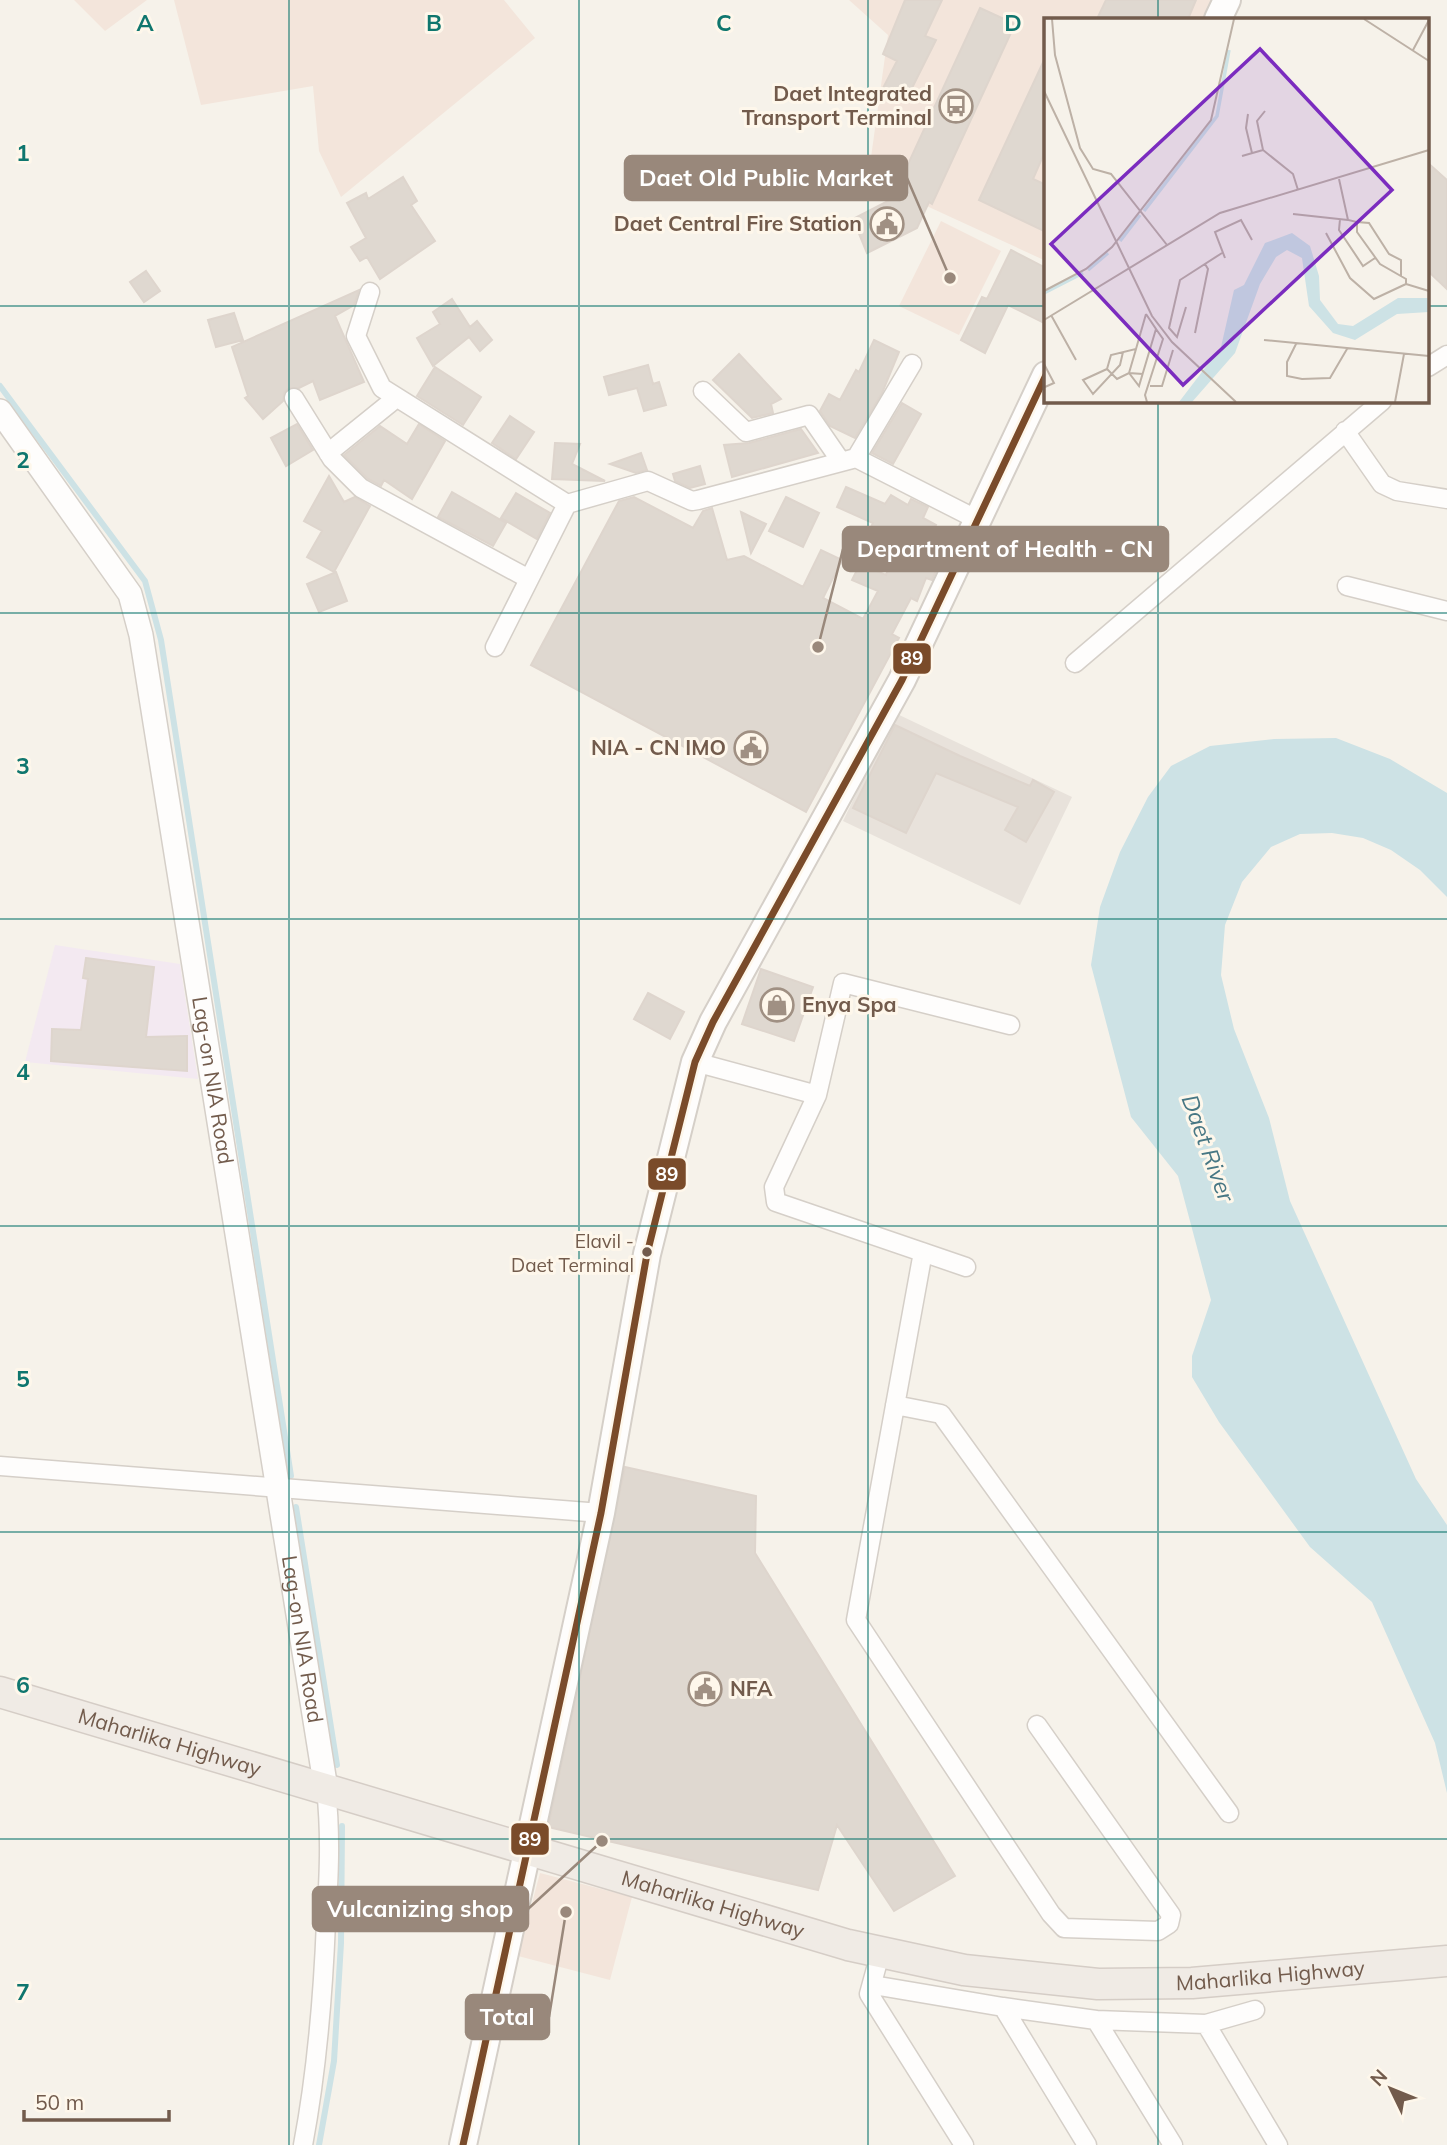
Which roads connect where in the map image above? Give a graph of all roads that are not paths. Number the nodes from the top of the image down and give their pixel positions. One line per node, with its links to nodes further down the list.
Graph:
1 (1227, 0): 2 (main road)
2 (1218, 18)
3 (370, 292): 10 (street)
4 (1447, 355): 6 (street)
5 (912, 364): 15 (street)
6 (1430, 367)
7 (1044, 379): 18 (main road)
8 (703, 391): 15 (street)
9 (293, 398): 14 (street)
10 (395, 399): 14 (street); 17 (street)
11 (1380, 402): 13 (street)
12 (0, 411): 31 (street, Lag-on NIA Road)
13 (1345, 431): 16 (street); 23 (street)
14 (328, 453): 19 (street)
15 (848, 459): 17 (street); 18 (street)
16 (1447, 499)
17 (567, 504): 19 (street)
18 (978, 520): 25 (main road)
19 (529, 579): 22 (street)
20 (1347, 586): 21 (street)
21 (1447, 611)
22 (495, 647)
23 (1075, 663)
24 (1010, 1025): 26 (street)
25 (695, 1062): 26 (street); 32 (main road)
26 (817, 1095): 27 (street)
27 (923, 1252): 28 (street); 29 (street)
28 (965, 1266)
29 (895, 1405): 34 (street); 36 (street)
30 (0, 1466): 31 (street)
31 (281, 1489): 32 (street); 35 (street, Lag-on NIA Road)
32 (601, 1513): 37 (main road)
33 (0, 1692): 35 (highway, Maharlika Highway)
34 (1037, 1726)
35 (326, 1789): 37 (highway, Maharlika Highway); 45 (street)
36 (1229, 1813)
37 (525, 1848): 38 (highway, Maharlika Highway); 46 (main road)
38 (880, 1954): 39 (highway, Maharlika Highway); 40 (street)
39 (1447, 1961)
40 (873, 1984): 41 (street); 47 (street)
41 (1003, 2007): 43 (street); 48 (street)
42 (1255, 2010): 44 (street)
43 (1096, 2020): 44 (street); 49 (street)
44 (1206, 2024): 50 (street)
45 (303, 2145)
46 (463, 2145)
47 (964, 2145)
48 (1087, 2145)
49 (1173, 2145)
50 (1278, 2145)

